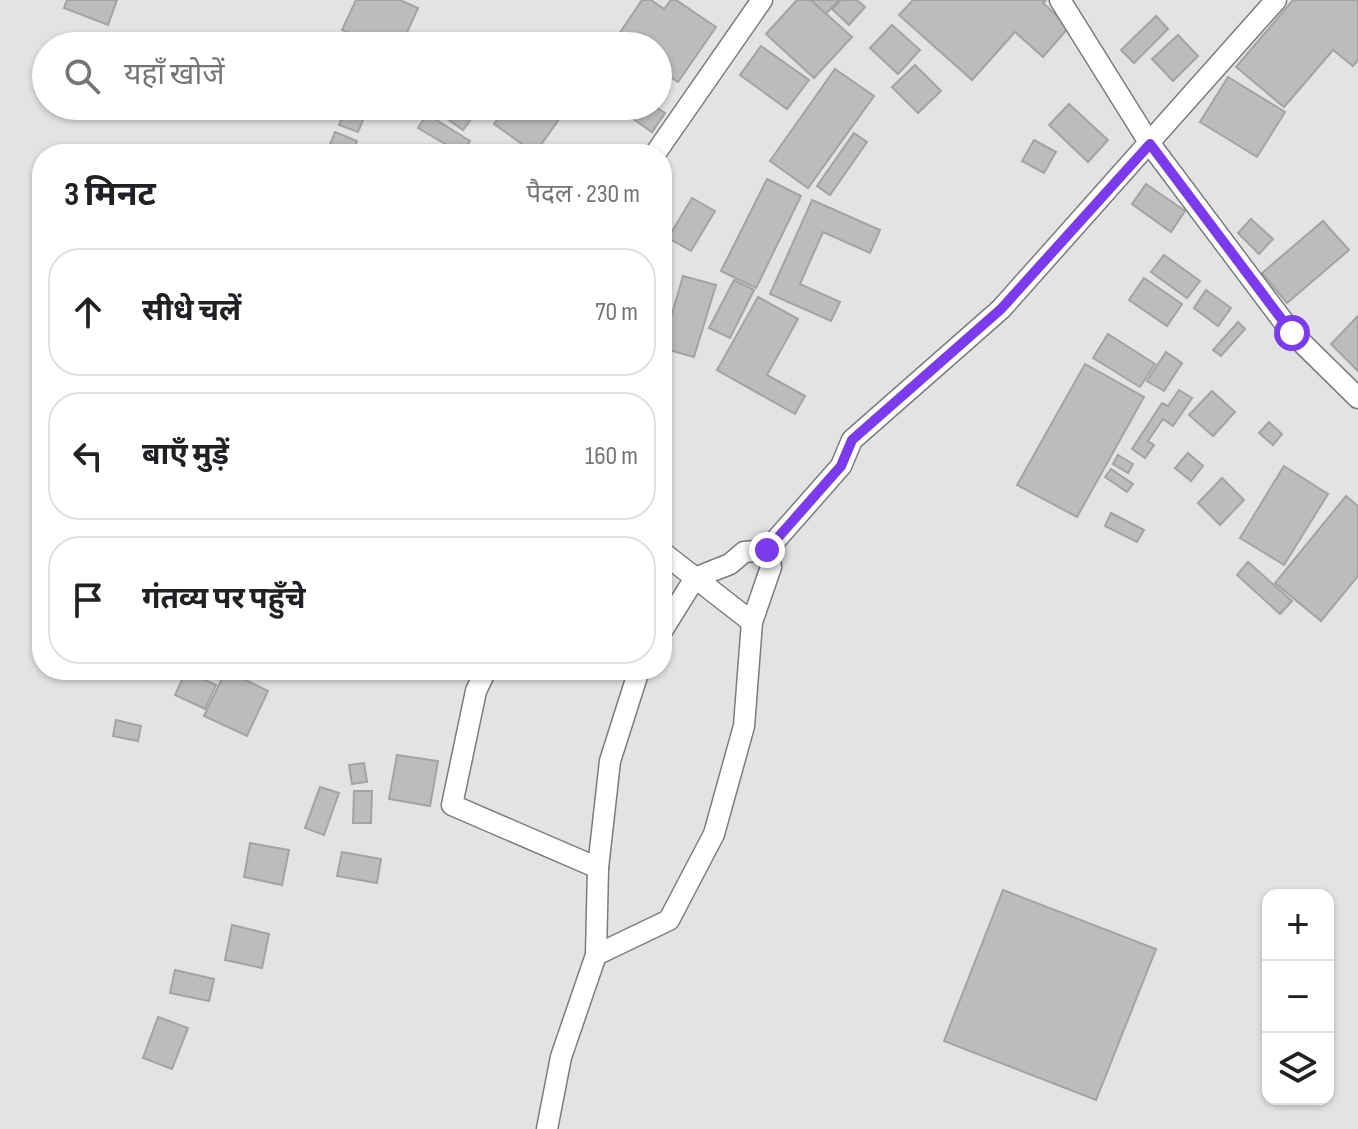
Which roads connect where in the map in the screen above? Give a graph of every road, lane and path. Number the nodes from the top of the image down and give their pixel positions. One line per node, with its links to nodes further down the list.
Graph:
1 (762, 0): 4 (street)
2 (1060, 0): 5 (street)
3 (1276, 0): 5 (street)
4 (662, 144)
5 (1150, 144): 6 (street); 7 (street)
6 (1358, 398)
7 (767, 550): 9 (street); 11 (street)
8 (672, 560): 9 (street)
9 (695, 578): 10 (street); 11 (street)
10 (672, 615)
11 (752, 622): 15 (street)
12 (481, 680): 14 (street)
13 (636, 680): 14 (street)
14 (598, 868): 15 (street)
15 (596, 955): 16 (street)
16 (547, 1129)

